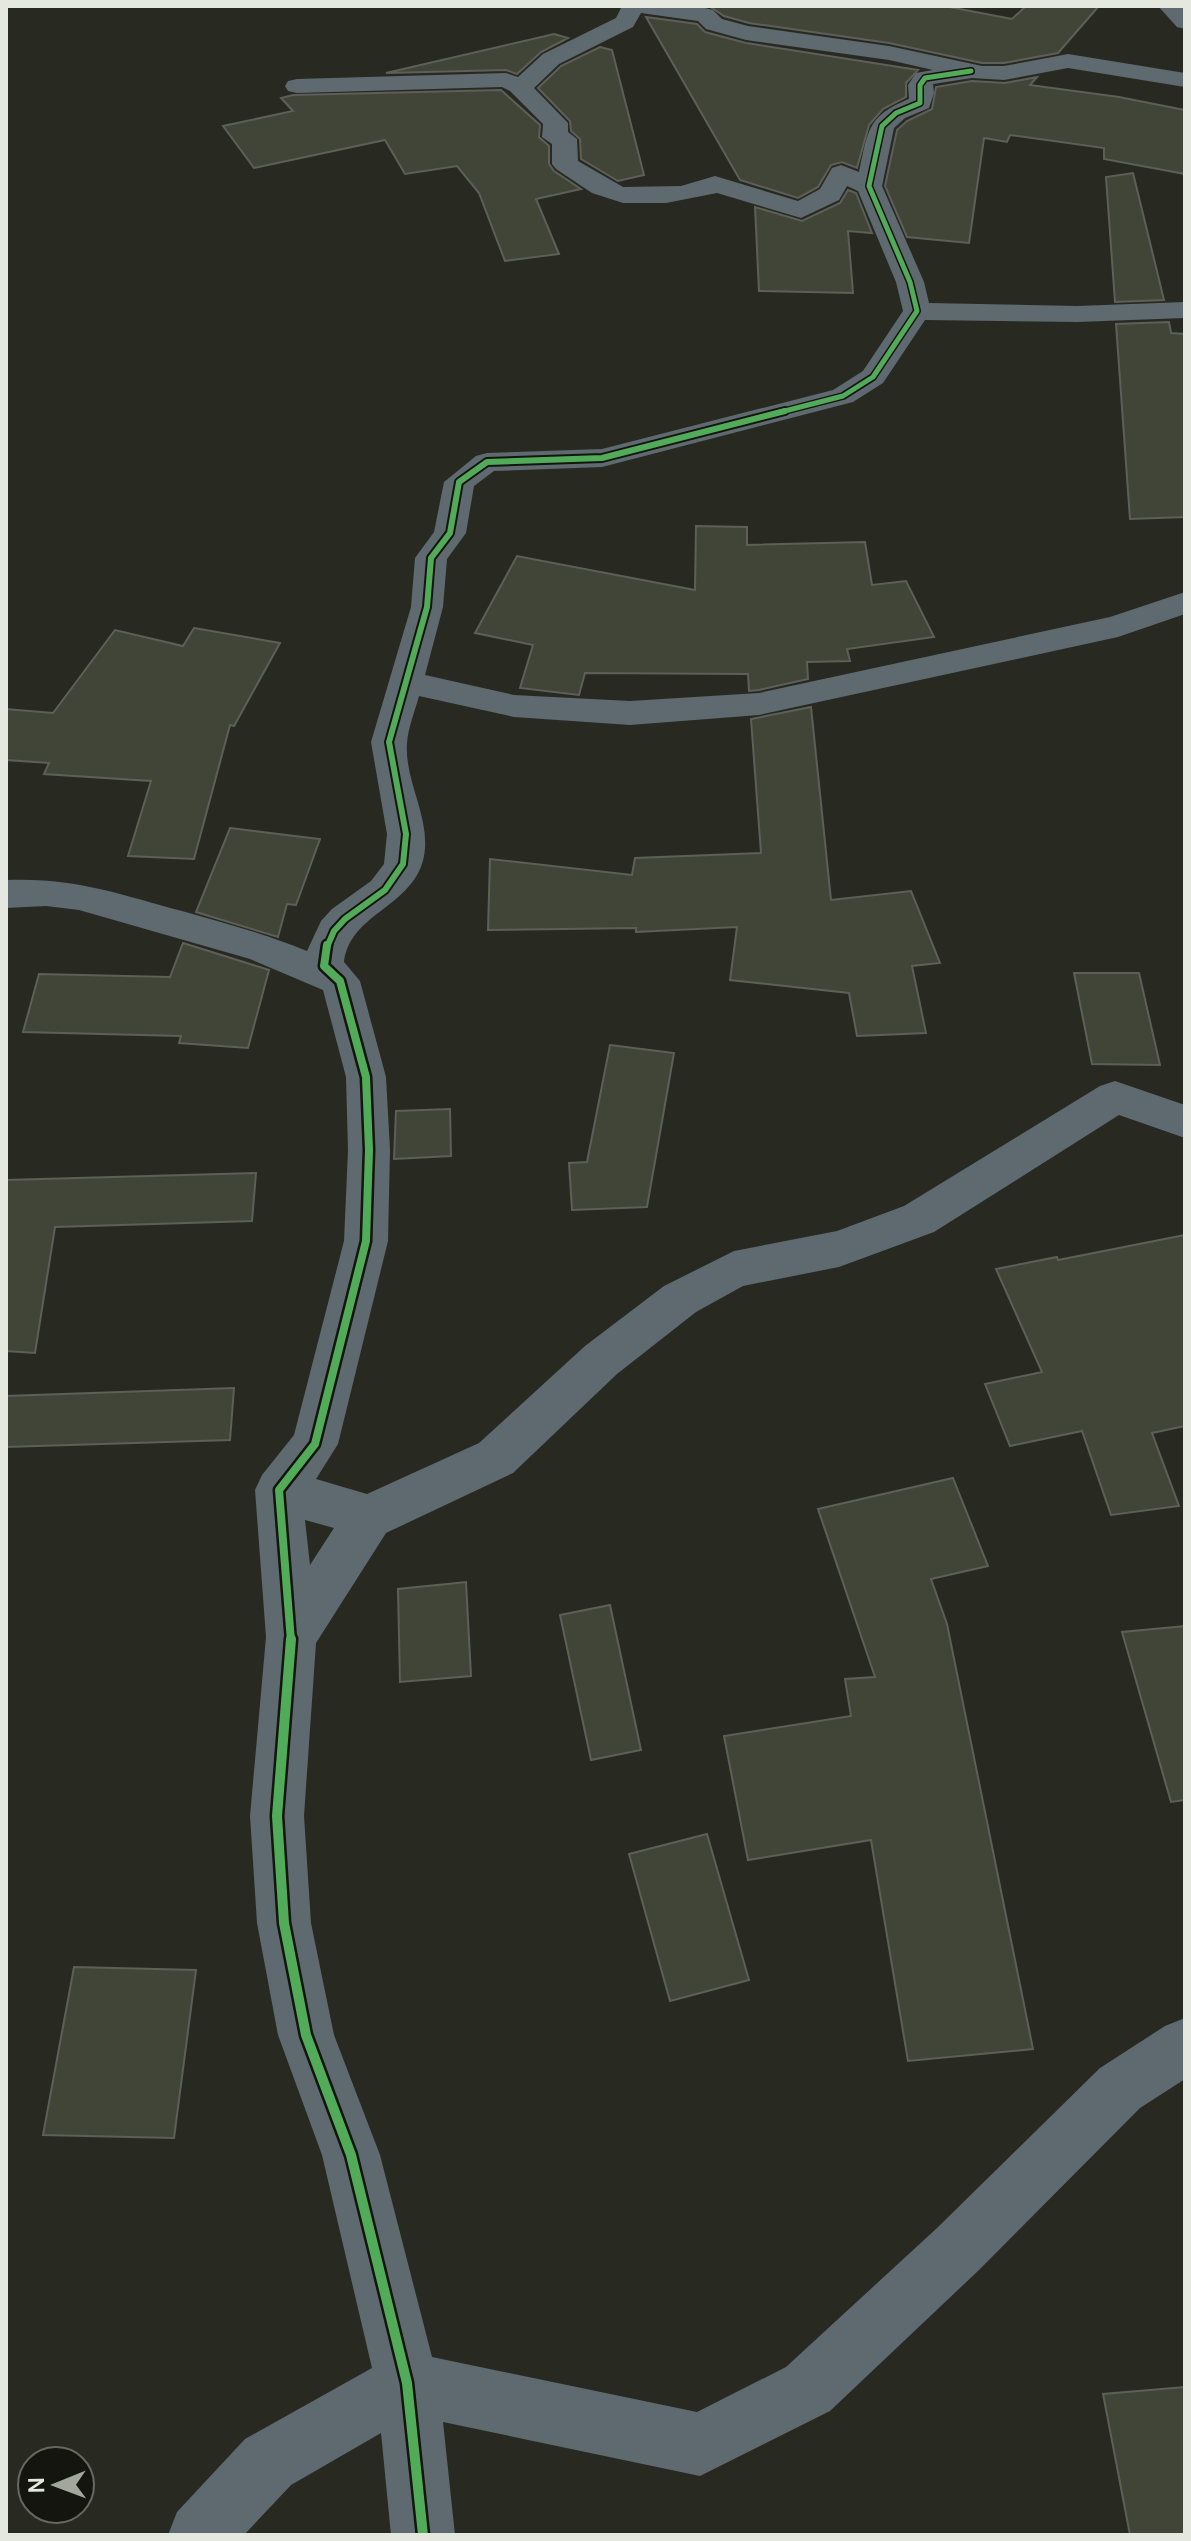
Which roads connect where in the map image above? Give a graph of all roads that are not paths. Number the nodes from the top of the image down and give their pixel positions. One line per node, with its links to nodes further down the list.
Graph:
1 (1170, 6): 3 (street)
2 (706, 11): 4 (street); 7 (street)
3 (1185, 22)
4 (971, 71): 5 (street); 8 (street)
5 (1185, 80)
6 (297, 86): 7 (street)
7 (519, 86): 8 (street)
8 (869, 186): 10 (street)
9 (1185, 310): 10 (street)
10 (917, 311): 12 (street)
11 (1185, 602): 12 (street)
12 (404, 681): 14 (street)
13 (6, 894): 14 (street)
14 (340, 981): 16 (street)
15 (1185, 1122): 17 (street)
16 (279, 1490): 17 (street); 18 (street)
17 (369, 1517): 18 (street)
18 (291, 1637): 20 (street)
19 (1185, 2046): 20 (street)
20 (407, 2383): 21 (street); 22 (street)
21 (200, 2535)
22 (423, 2535)

